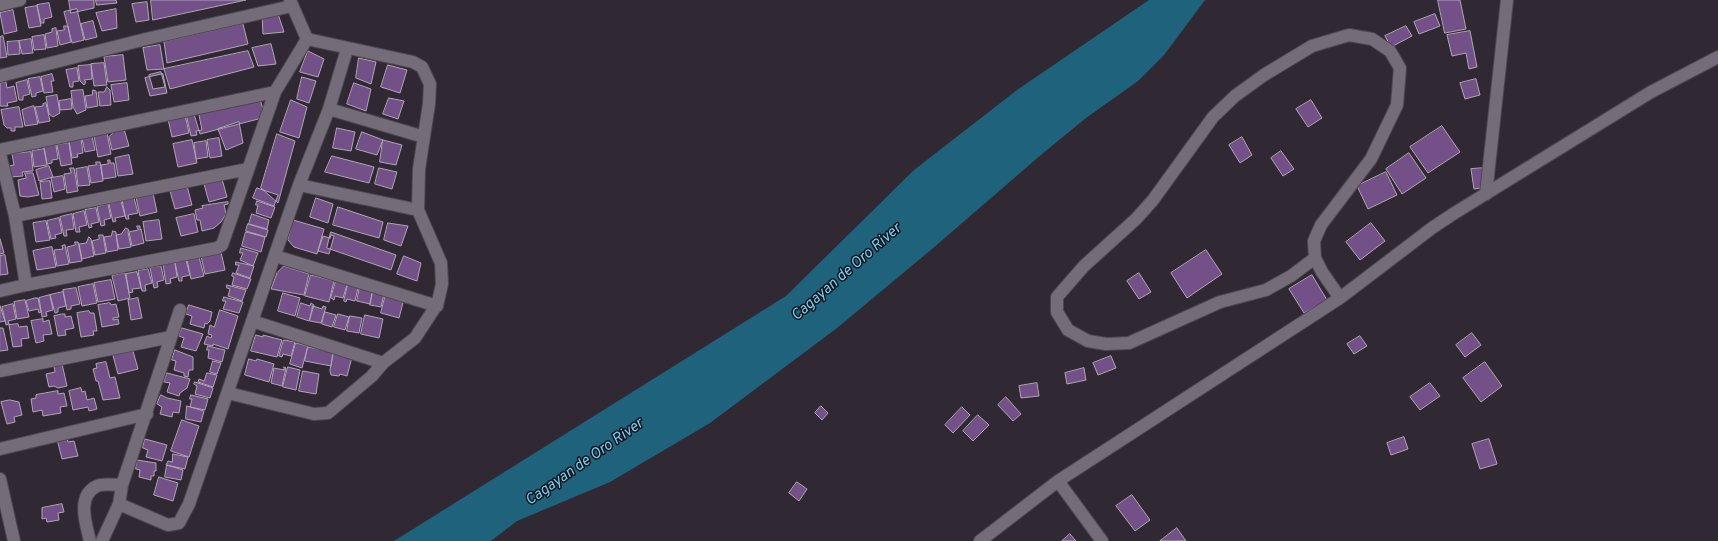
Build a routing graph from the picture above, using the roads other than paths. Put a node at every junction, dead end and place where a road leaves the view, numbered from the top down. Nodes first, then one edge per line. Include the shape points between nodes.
1 (20, 0) edge
2 (1507, 0) edge
3 (291, 3) edge
4 (0, 5) edge
5 (307, 39) junction
6 (347, 49) junction
7 (1718, 57) edge
8 (0, 76) edge
9 (275, 92) junction
10 (329, 109) junction
11 (424, 137) junction
12 (0, 150) edge
13 (0, 154) edge
14 (248, 169) junction
15 (299, 185) junction
16 (1486, 194) junction
17 (418, 210) junction
18 (14, 216) junction
19 (275, 256) junction
20 (1315, 258) junction
21 (26, 285) junction
22 (0, 291) edge
23 (1340, 298) junction
24 (437, 306) junction
25 (180, 310) dead end
26 (252, 322) junction
27 (171, 337) junction
28 (383, 363) junction
29 (0, 371) edge
30 (228, 393) junction
31 (147, 414) junction
32 (0, 449) edge
33 (0, 479) edge
34 (1058, 481) junction
35 (122, 485) junction
36 (119, 504) junction
37 (14, 541) edge
38 (90, 541) edge
39 (102, 541) edge
40 (980, 541) edge
41 (1102, 541) edge

1 - 4 street
2 - 16 street
3 - 5 street
3 - 8 street
5 - 6 street
5 - 9 street
6 - 10 street
6 - 11 street via 413,62 422,68 430,84
7 - 16 street via 1651,92
9 - 12 street
9 - 14 street
10 - 11 street
10 - 15 street
11 - 17 street via 419,169
13 - 18 street
14 - 18 street
14 - 21 street via 224,241 217,248
15 - 17 street
15 - 19 street
16 - 23 street via 1432,228
17 - 24 street via 441,263 442,284
18 - 21 street
19 - 24 street
19 - 26 street
20 - 20 street via 1314,240 1321,225 1371,159 1398,105 1400,68 1390,51 1372,39 1349,35 1312,46 1235,96 1214,117 1153,200 1084,266 1057,297 1057,312 1068,330 1088,341 1106,344 1129,343 1220,302 1266,290
20 - 23 street
21 - 22 street
23 - 34 street
24 - 28 street via 415,338
25 - 27 street
26 - 28 street
26 - 30 street
27 - 29 street
27 - 31 street
28 - 30 street via 372,376 328,413 314,414
30 - 36 street via 189,504 179,522 168,525
31 - 32 street
31 - 35 street
33 - 37 street
34 - 40 street
34 - 41 street
35 - 36 street
35 - 38 street via 98,485 84,498
36 - 39 street

